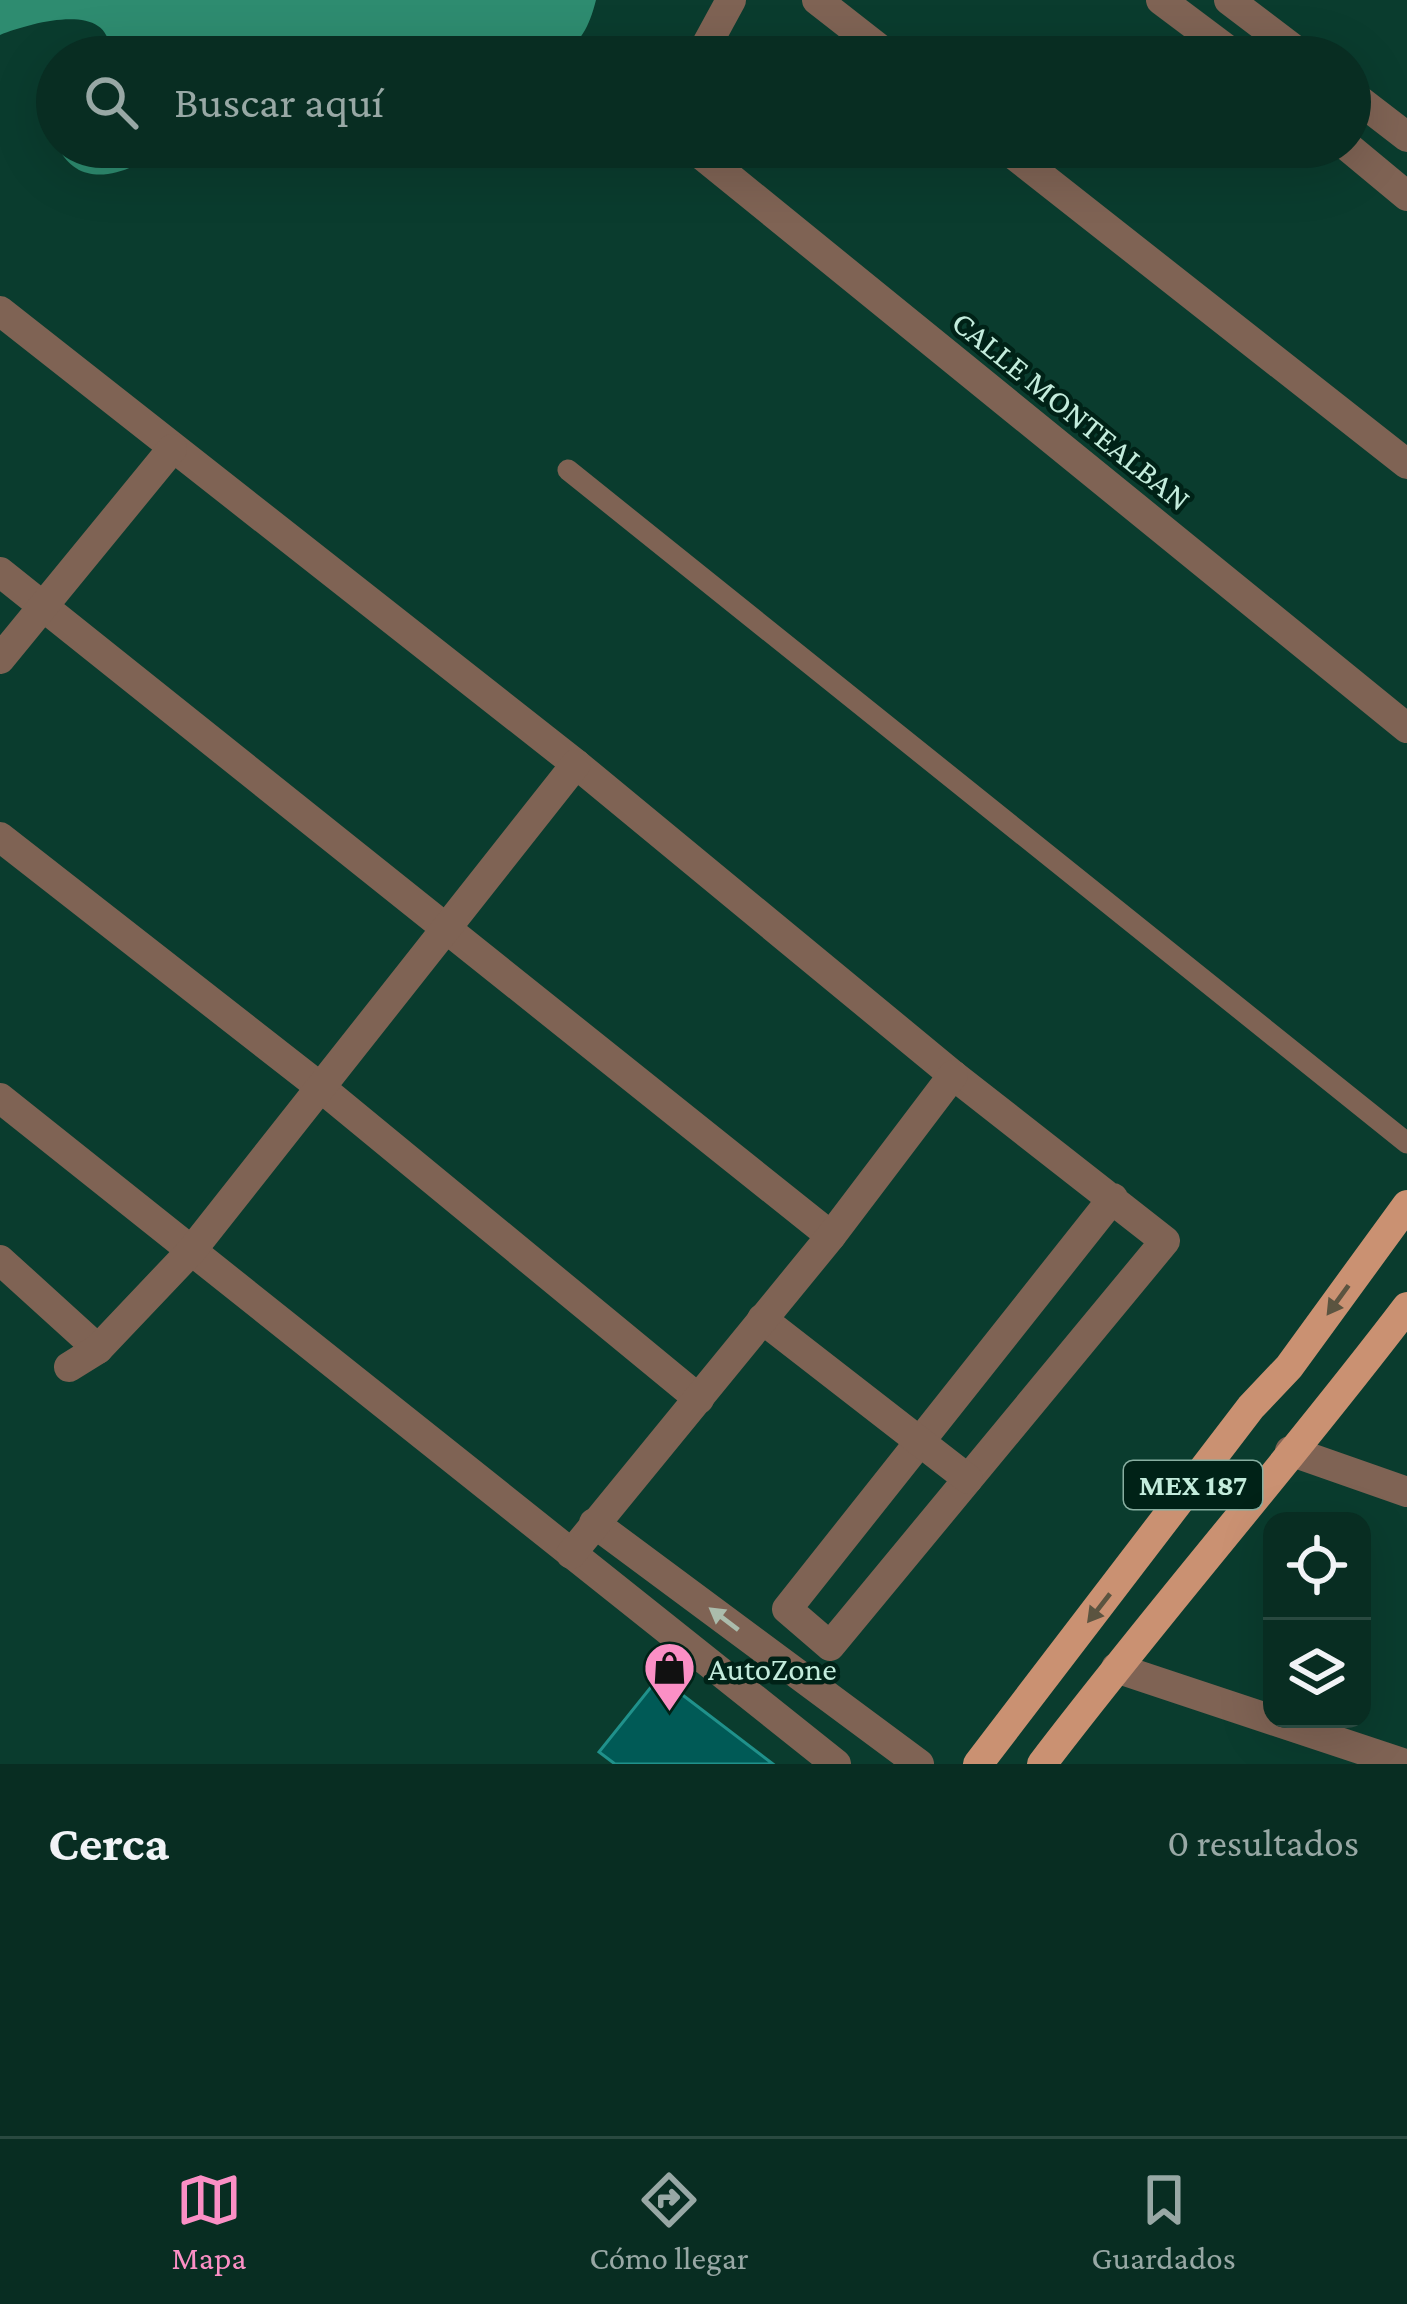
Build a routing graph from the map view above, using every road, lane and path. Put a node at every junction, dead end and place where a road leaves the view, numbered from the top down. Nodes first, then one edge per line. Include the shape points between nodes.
1 (731, 0) edge
2 (817, 0) edge
3 (1161, 0) edge
4 (1229, 0) edge
5 (711, 36) edge
6 (863, 36) edge
7 (1209, 36) edge
8 (1276, 36) edge
9 (1371, 109) edge
10 (1407, 137) edge
11 (1371, 166) edge
12 (718, 168) edge
13 (1031, 168) edge
14 (1407, 196) edge
15 (0, 311) edge
16 (172, 449) junction
17 (1407, 464) edge
18 (568, 470) dead end
19 (0, 572) edge
20 (42, 606) junction
21 (0, 659) edge
22 (1407, 728) edge
23 (576, 764) junction
24 (0, 836) edge
25 (446, 928) junction
26 (953, 1076) junction
27 (320, 1088) junction
28 (0, 1098) edge
29 (1407, 1143) edge
30 (1113, 1198) junction
31 (1407, 1205) edge
32 (831, 1236) junction
33 (192, 1250) junction
34 (0, 1260) edge
35 (1407, 1307) edge
36 (762, 1319) junction
37 (98, 1349) junction
38 (69, 1367) dead end
39 (699, 1399) junction
40 (918, 1442) junction
41 (1291, 1451) junction
42 (968, 1479) junction
43 (1407, 1492) edge
44 (594, 1523) junction
45 (1160, 1529) junction
46 (571, 1554) junction
47 (1203, 1557) junction
48 (1116, 1668) junction
49 (909, 1761) edge
50 (836, 1764) edge
51 (978, 1764) edge
52 (1042, 1764) edge
53 (1405, 1764) edge

1 - 5 street
2 - 6 street
3 - 7 street
4 - 8 street
9 - 10 street
11 - 14 street
12 - 22 street, CALLE MONTEALBAN
13 - 17 street
15 - 16 street
16 - 20 street
16 - 23 street
18 - 29 lane
19 - 20 street
20 - 21 street
20 - 25 street
23 - 25 street
23 - 26 street
24 - 27 street
25 - 27 street
25 - 32 street
26 - 30 street
26 - 32 street
27 - 33 street
27 - 39 street
28 - 33 street
30 - 40 street
30 - 42 street via 1165,1241
31 -> 45 main road, MEX 187
32 - 36 street
33 - 37 street
33 - 46 street
34 - 37 street
35 - 41 main road, MEX 187
36 - 39 street
36 - 40 street
37 - 38 street
39 - 44 street
40 - 42 street
40 - 42 street via 787,1609 830,1646
41 - 43 street
41 - 47 main road, MEX 187
44 - 46 street
49 -> 44 street
45 - 47 main road
45 -> 51 main road, MEX 187
46 - 50 street
47 - 48 main road, MEX 187
48 - 52 main road, MEX 187
48 - 53 street

